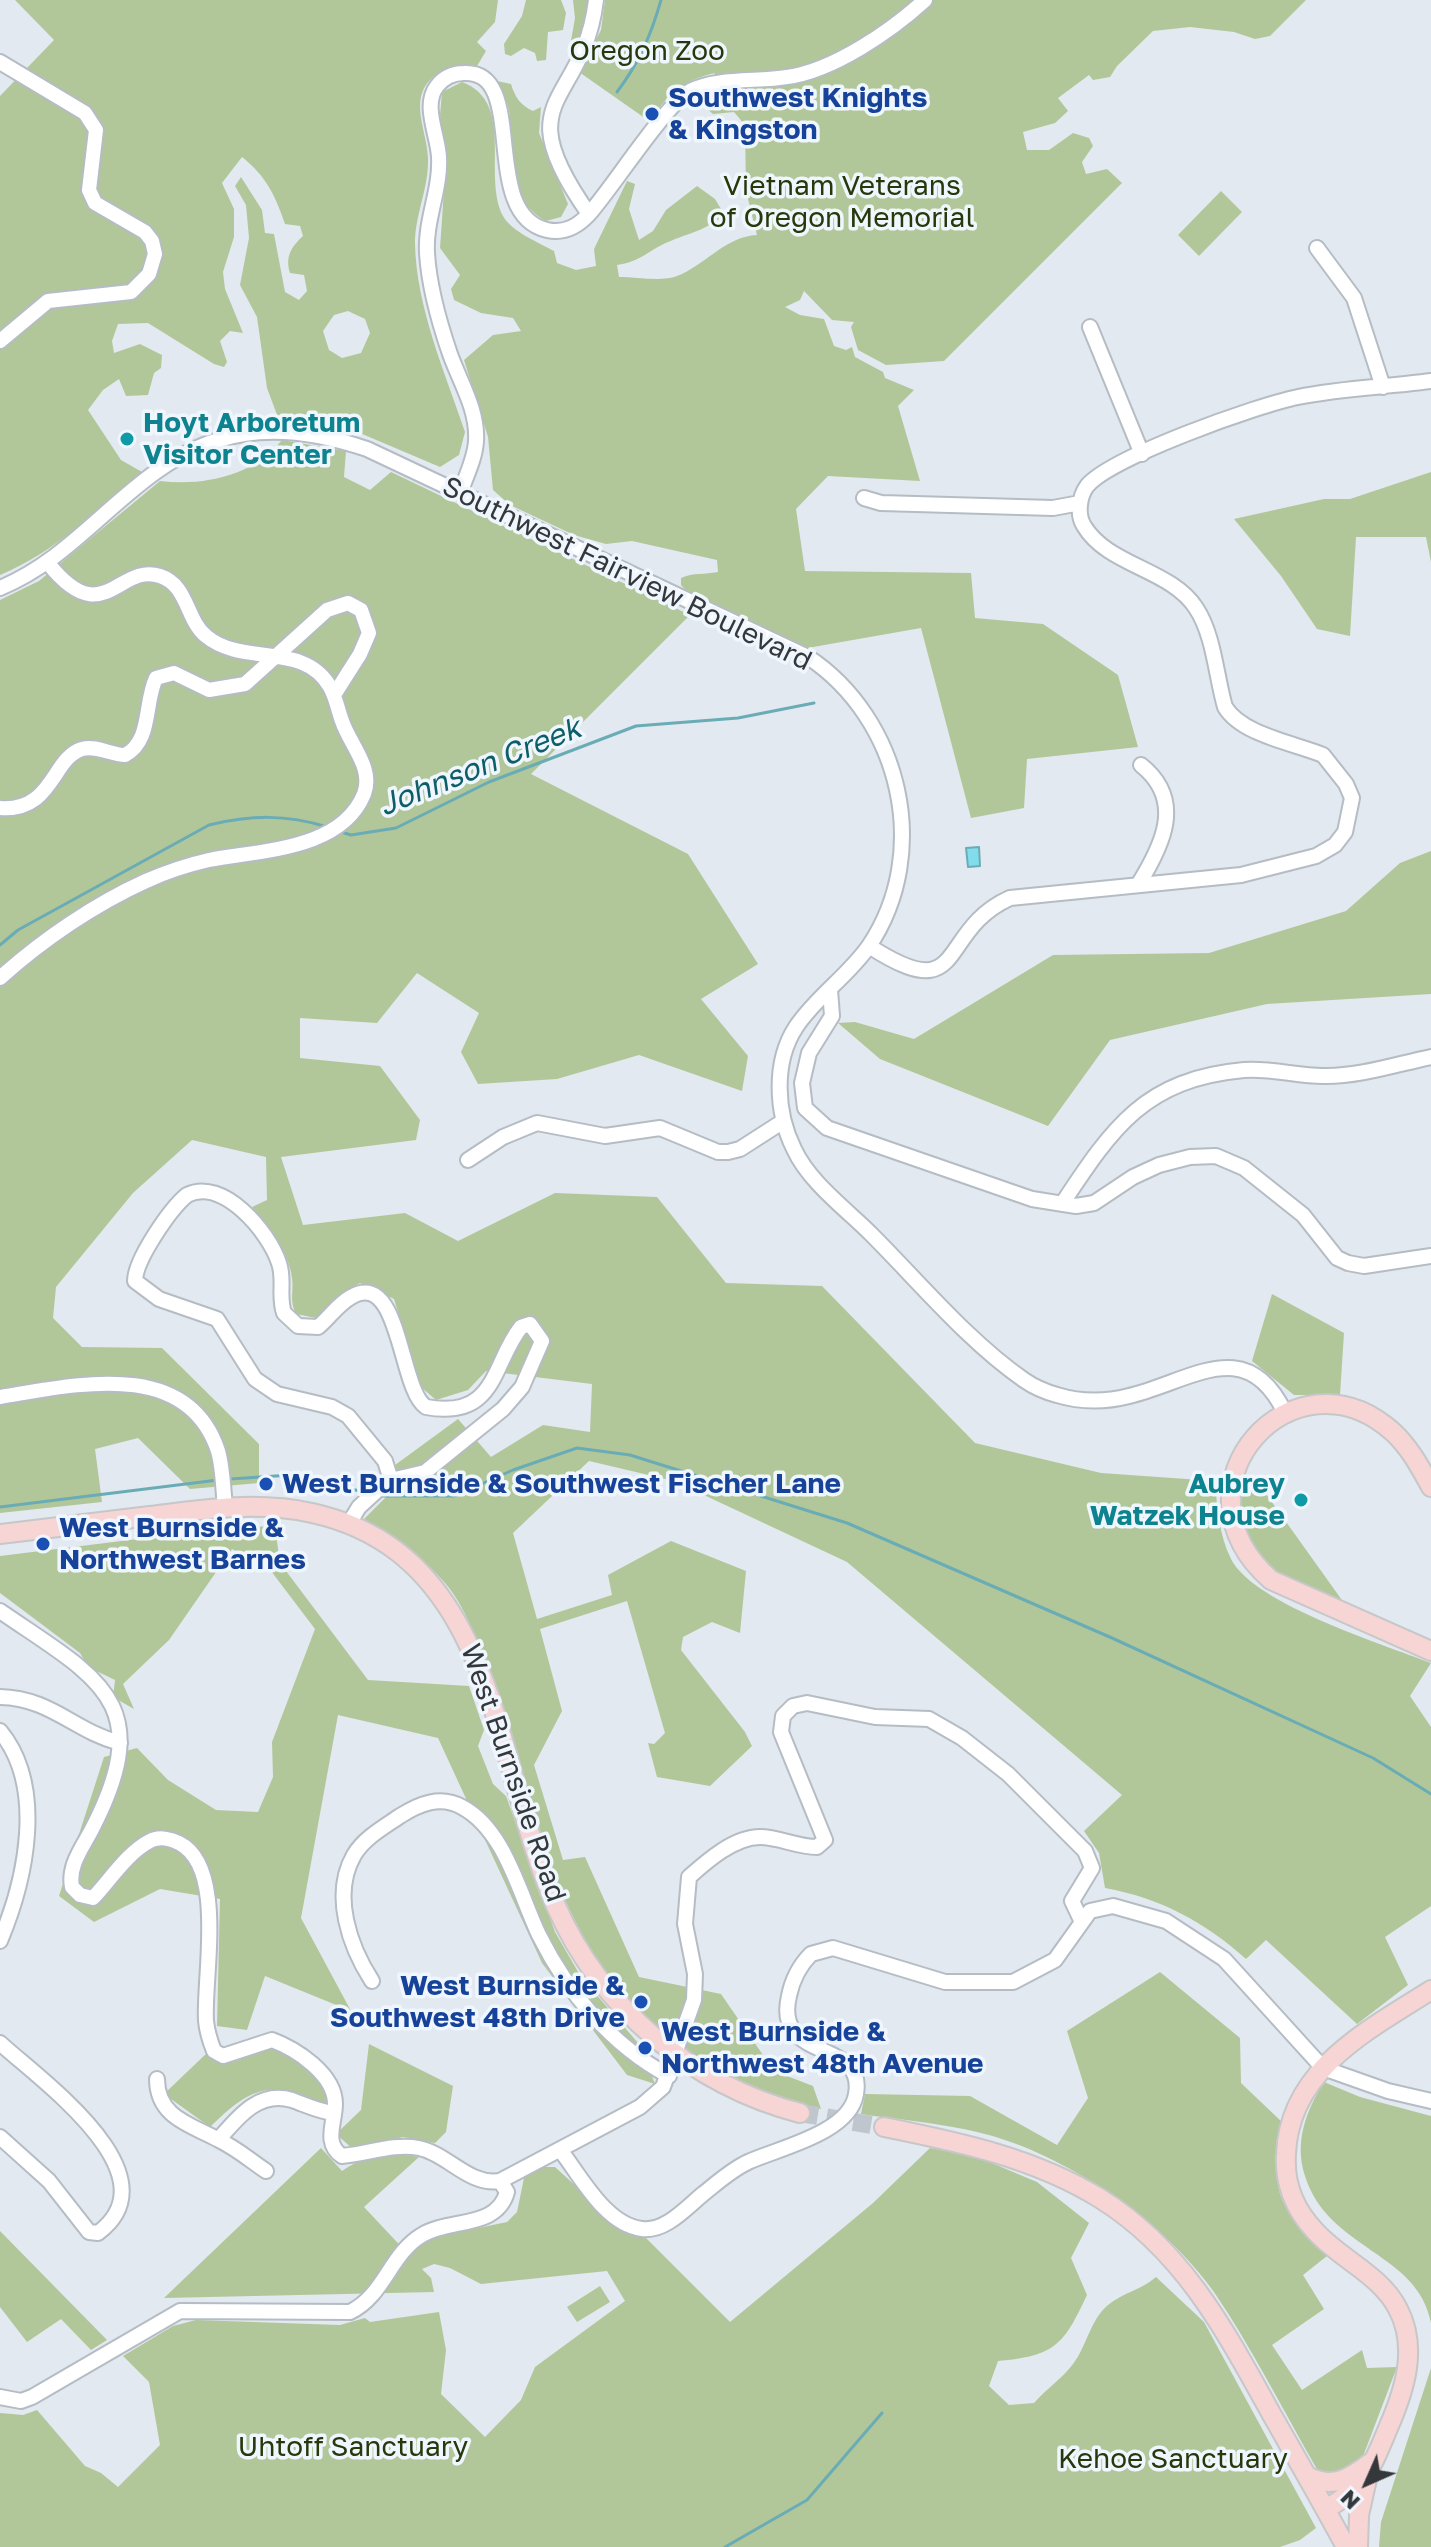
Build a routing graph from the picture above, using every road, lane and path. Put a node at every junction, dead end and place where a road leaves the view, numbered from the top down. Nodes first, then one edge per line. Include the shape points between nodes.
1 (596, 0) edge
2 (925, 0) edge
3 (0, 62) edge
4 (589, 214) junction
5 (1317, 248) dead end
6 (1090, 327) dead end
7 (0, 341) edge
8 (1431, 381) edge
9 (1383, 387) junction
10 (1142, 454) junction
11 (460, 493) junction
12 (864, 498) dead end
13 (1080, 503) junction
14 (48, 563) junction
15 (0, 588) edge
16 (278, 657) junction
17 (334, 695) junction
18 (1141, 765) dead end
19 (0, 808) edge
20 (1138, 885) junction
21 (869, 946) junction
22 (0, 978) edge
23 (830, 990) junction
24 (1431, 1057) edge
25 (782, 1122) junction
26 (468, 1160) dead end
27 (1062, 1204) junction
28 (1431, 1256) edge
29 (0, 1397) edge
30 (1285, 1413) junction
31 (391, 1480) junction
32 (1431, 1487) edge
33 (225, 1507) junction
34 (348, 1525) junction
35 (0, 1534) edge
36 (0, 1611) edge
37 (1431, 1651) edge
38 (0, 1697) edge
39 (0, 1731) edge
40 (120, 1743) junction
41 (1081, 1920) junction
42 (0, 1941) edge
43 (372, 1981) dead end
44 (1431, 1990) edge
45 (0, 2043) edge
46 (676, 2056) junction
47 (1323, 2068) junction
48 (669, 2076) junction
49 (157, 2079) dead end
50 (1431, 2101) edge
51 (333, 2113) junction
52 (800, 2113) tunnel mouth
53 (884, 2127) tunnel mouth
54 (0, 2137) edge
55 (219, 2139) junction
56 (561, 2151) junction
57 (266, 2171) dead end
58 (500, 2181) junction
59 (0, 2397) edge
60 (1373, 2461) junction
61 (1307, 2476) junction
62 (1325, 2509) junction
63 (1346, 2547) edge
64 (1358, 2547) edge

1 - 4 street via 586,46 554,101 548,130 561,171
2 - 4 street via 860,48 805,72 687,93
3 - 7 street via 85,113 96,130 89,190 95,203 145,232 155,254 149,274 131,292 48,301
4 - 11 street via 558,231 525,219 511,197 503,124 487,83 465,73 449,76 437,86 431,106 439,174 427,255 442,332 471,408 476,440
5 - 9 street via 1354,298
6 - 10 street
8 - 9 street
9 - 10 street via 1299,396 1179,436
10 - 13 street via 1087,486
11 - 14 street, Southwest Fairview Boulevard via 345,441 305,432 255,431 206,445 158,470
11 - 21 street, Southwest Fairview Boulevard via 789,647 844,687 890,761 902,816 893,892
12 - 13 street via 881,503 1053,508
13 - 20 street via 1084,526 1095,538 1195,606 1231,716 1323,755 1352,798 1345,832 1316,856 1241,875
14 - 15 street, Southwest Fairview Boulevard
14 - 16 street via 68,585 85,593 110,591 142,576 161,576 177,588 198,628 210,639 241,652
16 - 17 street via 316,669
16 - 17 street via 327,610 356,606 369,628 367,640
16 - 19 street via 252,681 223,689 203,688 174,673 156,678 136,749 125,755 80,749 33,801
17 - 22 street via 366,771 365,790 350,814 291,847 192,864 145,882 102,904
18 - 20 street via 1162,787 1169,810 1156,856
20 - 21 street via 1010,898 978,917 949,960 927,971 902,967
21 - 23 street, Southwest Fairview Boulevard
23 - 25 street, Southwest Fairview Boulevard via 791,1038 781,1074
23 - 27 street via 832,1016 820,1030 804,1069 810,1116 841,1133 1032,1199
24 - 27 street via 1325,1076 1245,1070 1164,1090 1120,1122
25 - 26 street via 740,1149 718,1152 660,1128 605,1136 537,1123
25 - 30 street, Southwest Fairview Boulevard via 795,1153 827,1190 972,1334 1032,1385 1070,1399 1107,1400 1214,1368 1235,1367 1250,1371 1272,1389
27 - 28 street via 1094,1203 1159,1165 1216,1156 1244,1168 1303,1215 1337,1258 1364,1266
29 - 33 street via 135,1384 172,1393 197,1417 218,1451
30 - 32 main road via 1330,1406 1368,1415 1406,1446
30 - 37 main road via 1248,1443 1231,1483 1230,1513 1247,1554 1281,1587
31 - 31 street via 385,1461 348,1416 264,1386 246,1369 217,1319 159,1299 135,1281 135,1268 187,1195 217,1194 260,1229 279,1261 284,1313 298,1326 318,1327 354,1295 364,1293 385,1304 414,1393 426,1407 474,1399 495,1380 521,1327 530,1324 538,1331 542,1341 515,1397 433,1467 412,1478
31 - 34 street via 359,1507
33 - 34 main road, West Burnside Road via 291,1509
33 - 35 main road, West Burnside Road
34 - 46 main road, West Burnside Road via 400,1555 455,1614 476,1657 533,1845 566,1926 617,2001
36 - 40 street via 90,1674 117,1716
38 - 40 street via 35,1701
39 - 42 street via 22,1765 26,1806 24,1860
40 - 51 street via 114,1782 72,1868 72,1887 93,1898 152,1839 185,1846 205,1887 210,1927 206,2020 214,2051 223,2056 272,2040 287,2046 331,2087
41 - 46 street via 1072,1901 1092,1868 1085,1851 1008,1774 962,1738 929,1719 875,1717 807,1703 793,1706 783,1716 781,1732 825,1840 817,1847 801,1847 760,1837 708,1859 689,1877 685,1924 695,1974 694,2000
41 - 47 street via 1097,1908 1120,1907 1191,1935 1224,1959
41 - 56 street via 1055,1960 1013,1982 945,1982 833,1948 811,1954 792,1985 786,2016 798,2037 841,2059 855,2076 856,2098 838,2121 746,2163 655,2229 616,2219
43 - 48 street via 355,1955 345,1919 348,1868 366,1841 411,1809 453,1802 475,1815 494,1837 539,1934 578,1998 642,2062
44 - 47 main road via 1350,2042
45 - 54 street via 108,2147 121,2179 118,2206 105,2227 89,2232 49,2181
46 - 48 street
46 - 52 main road, West Burnside Road via 747,2097
47 - 50 street
47 - 60 main road via 1291,2120 1285,2160 1290,2191 1314,2231 1388,2294 1407,2335 1401,2397
48 - 56 street via 640,2107
49 - 55 street via 169,2112
51 - 55 street via 287,2098 262,2100 245,2110
51 - 58 street via 332,2147 342,2156 409,2146 437,2153 487,2183
53 - 61 main road via 985,2149 1034,2166 1103,2200 1142,2230 1195,2284 1224,2325
55 - 57 street
56 - 58 street
58 - 59 street via 507,2192 494,2214 420,2236 372,2297 350,2312 180,2311 32,2397
60 - 61 main road via 1337,2482
60 - 62 main road via 1357,2490
60 - 64 main road via 1359,2515
61 - 62 main road
62 - 63 main road

